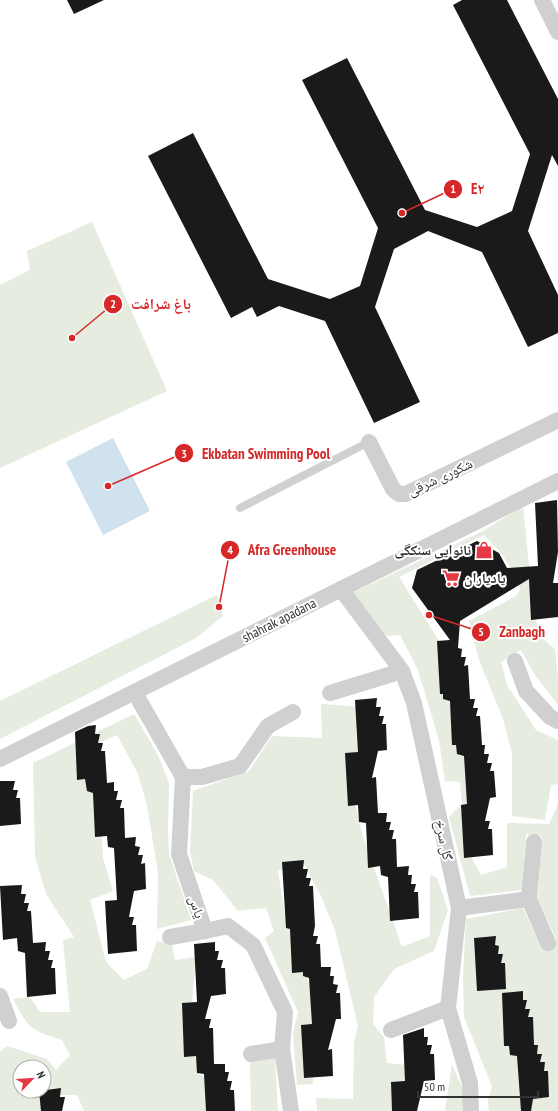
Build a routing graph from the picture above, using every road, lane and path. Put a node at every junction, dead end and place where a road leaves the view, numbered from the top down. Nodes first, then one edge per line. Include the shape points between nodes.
1 (542, 0) edge
2 (558, 32) edge
3 (558, 420) edge
4 (369, 442) joint
5 (558, 481) edge
6 (240, 508) dead end
7 (341, 589) junction
8 (515, 661) dead end
9 (402, 671) junction
10 (135, 693) junction
11 (330, 693) dead end
12 (293, 712) dead end
13 (558, 721) edge
14 (0, 759) edge
15 (183, 777) junction
16 (534, 842) dead end
17 (529, 899) junction
18 (458, 908) junction
19 (205, 931) junction
20 (170, 937) dead end
21 (548, 943) dead end
22 (0, 996) edge
23 (448, 1008) junction
24 (9, 1021) dead end
25 (391, 1030) dead end
26 (282, 1049) junction
27 (251, 1054) dead end
28 (291, 1111) edge
29 (471, 1111) edge

1 - 2 street
3 - 4 street, شکوری شرقی via 406,494 399,494 393,489
4 - 6 lane, شکوری شرقی
5 - 7 street, shahrak apadana
7 - 9 street, گل سرخ
7 - 10 street, shahrak apadana
8 - 13 street via 526,691 550,717
9 - 11 street
9 - 18 street, گل سرخ via 414,703
10 - 14 street, shahrak apadana
10 - 15 street
12 - 15 street via 268,726 240,766 202,777
15 - 19 street, یاس via 179,854
16 - 17 street
17 - 18 street
17 - 21 street
18 - 23 street, گل سرخ
19 - 20 street
19 - 26 street, یاس via 228,926 253,946 285,1012
22 - 24 street
23 - 25 street
23 - 29 street, گل سرخ via 470,1083
26 - 27 street
26 - 28 street, یاس

